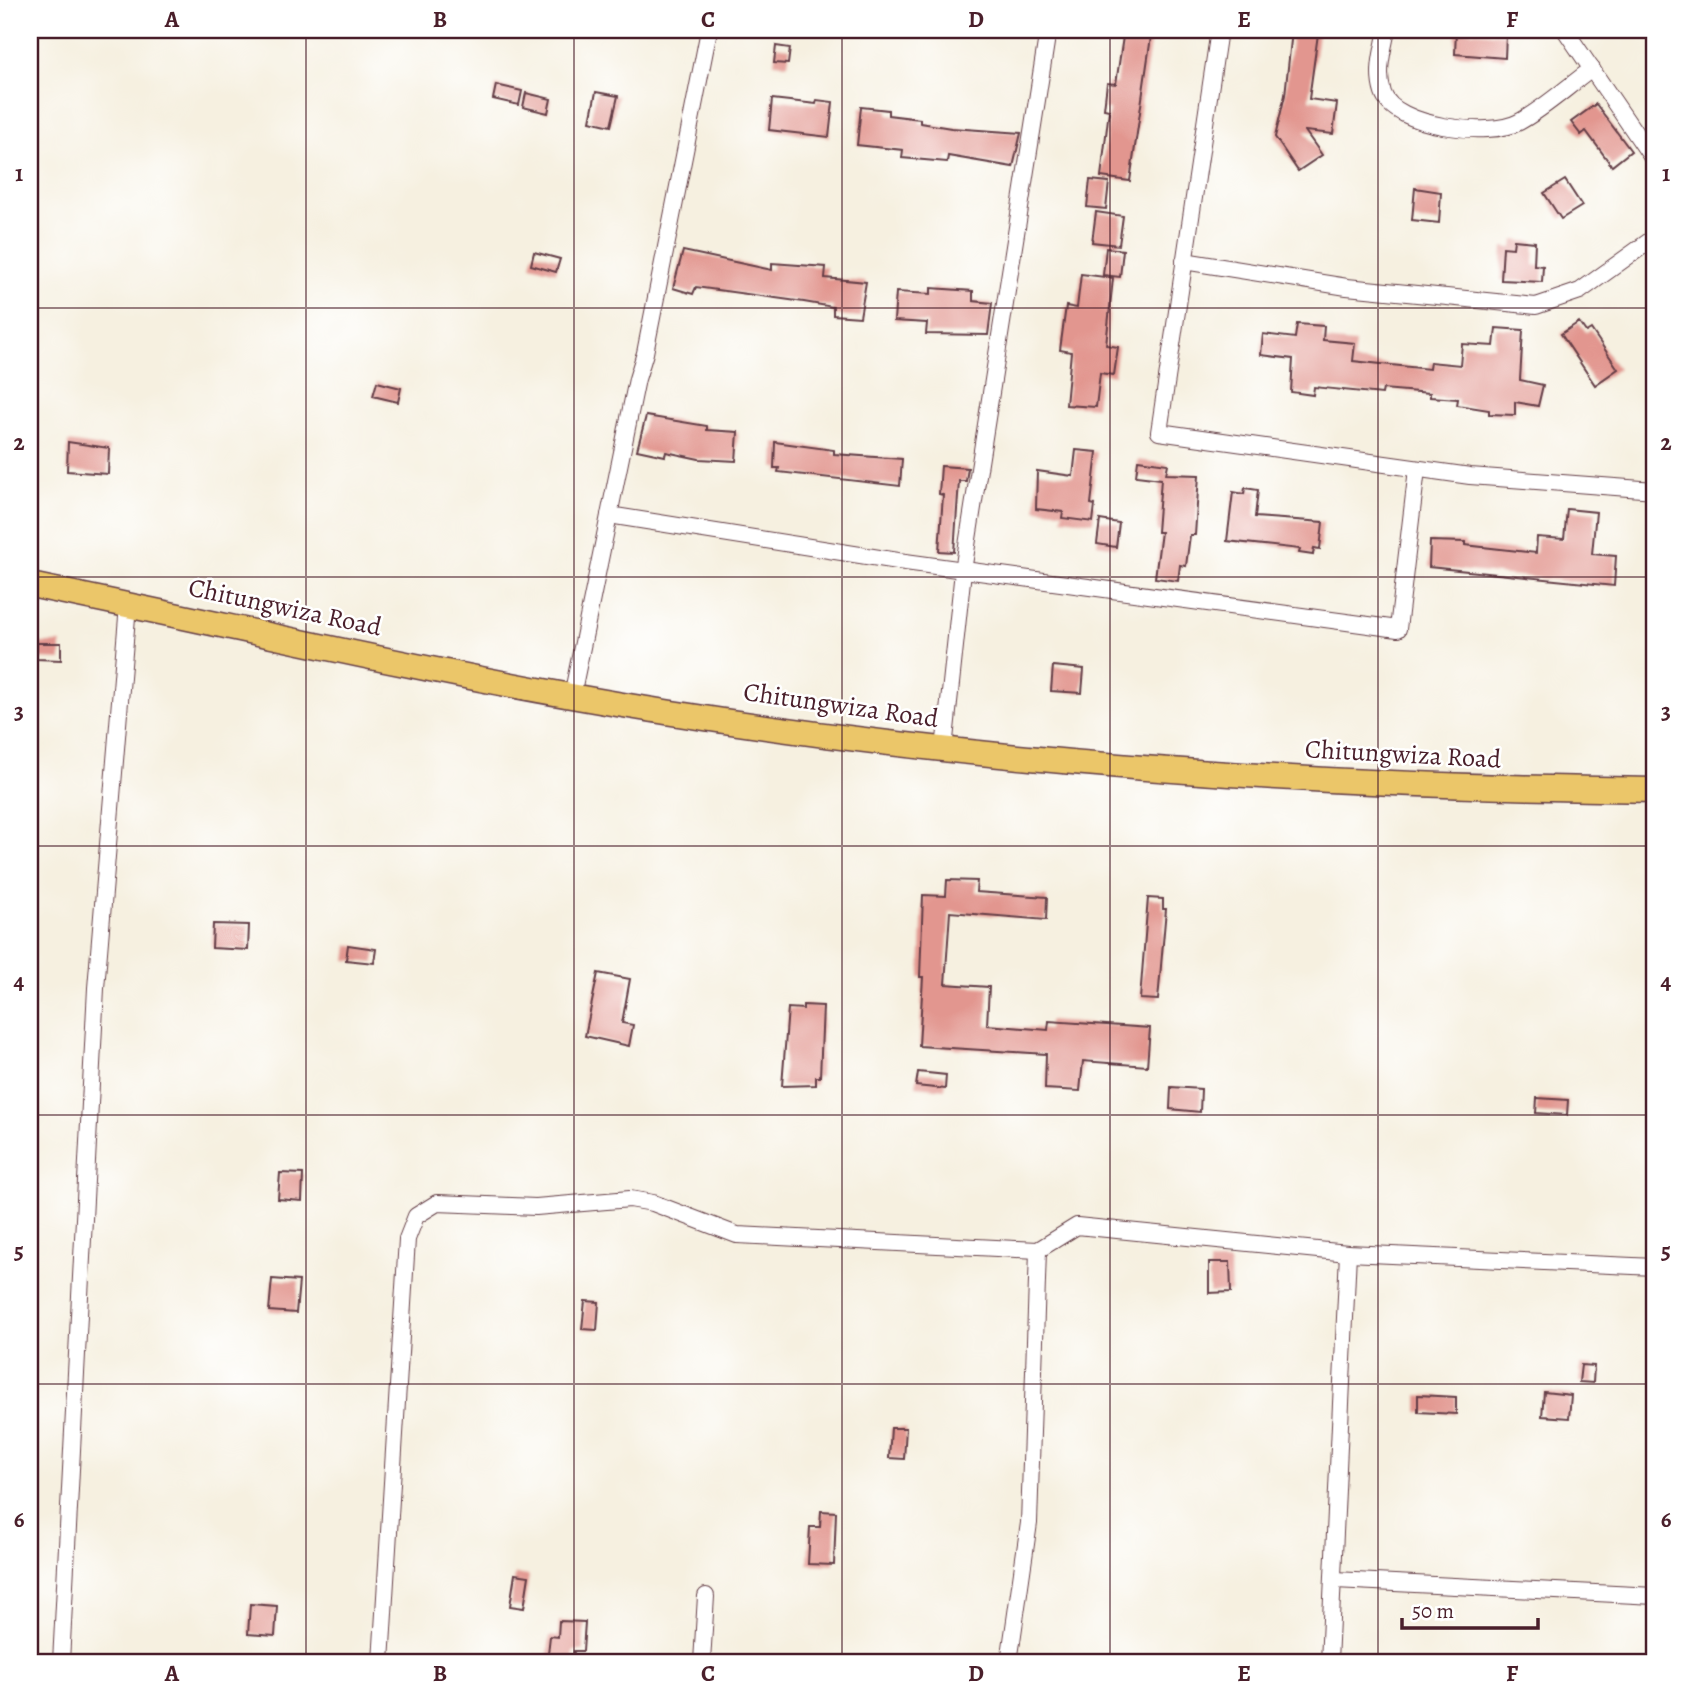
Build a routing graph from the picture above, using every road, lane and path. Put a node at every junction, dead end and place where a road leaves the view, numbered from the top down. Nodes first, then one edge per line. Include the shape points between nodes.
1 (709, 30) edge
2 (1048, 30) edge
3 (1219, 30) edge
4 (1387, 30) edge
5 (1565, 30) edge
6 (1592, 69) junction
7 (1655, 162) edge
8 (1655, 237) edge
9 (1184, 261) junction
10 (1417, 469) junction
11 (1655, 490) edge
12 (609, 515) junction
13 (963, 570) junction
14 (30, 585) edge
15 (128, 605) junction
16 (572, 696) junction
17 (944, 749) junction
18 (1655, 790) edge
19 (1038, 1250) junction
20 (1348, 1253) junction
21 (1655, 1267) edge
22 (1335, 1580) junction
23 (706, 1596) dead end
24 (1655, 1596) edge
25 (61, 1662) edge
26 (381, 1662) edge
27 (702, 1662) edge
28 (1009, 1662) edge
29 (1329, 1662) edge

1 - 12 street
2 - 13 street
3 - 9 street
4 - 6 street via 1380,78 1383,95 1392,108 1405,116 1469,130 1501,129 1518,123
5 - 6 street
6 - 7 street
8 - 9 street via 1580,292 1536,306 1347,287
9 - 10 street via 1159,432
10 - 11 street
10 - 13 street via 1398,629
12 - 13 street
12 - 16 street
13 - 17 street
14 - 15 main road, Chitungwiza Road
15 - 16 main road, Chitungwiza Road
15 - 25 street via 96,988
16 - 17 main road, Chitungwiza Road
17 - 18 main road, Chitungwiza Road via 1240,776
19 - 20 street via 1077,1226
19 - 26 street via 737,1235 653,1203 630,1199 536,1207 449,1202 425,1208 409,1227 407,1239
19 - 28 street via 1029,1524
20 - 21 street
20 - 22 street
22 - 24 street
22 - 29 street
23 - 27 street

